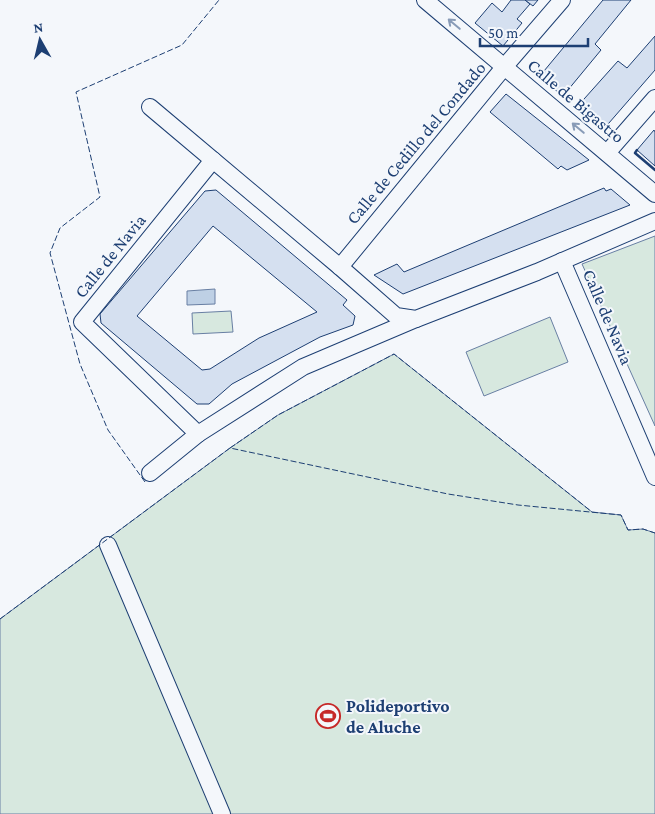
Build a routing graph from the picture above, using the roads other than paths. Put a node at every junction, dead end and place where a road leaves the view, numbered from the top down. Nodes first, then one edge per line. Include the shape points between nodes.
1 (425, 0) edge
2 (562, 0) edge
3 (505, 66) junction
4 (655, 98) edge
5 (150, 108) dead end
6 (607, 153) junction
7 (213, 160) junction
8 (655, 194) edge
9 (655, 221) edge
10 (562, 261) junction
11 (340, 267) junction
12 (416, 319) junction
13 (198, 434) junction
14 (150, 473) dead end
15 (655, 477) edge
16 (108, 544) dead end
17 (222, 814) edge

3 -> 1 street, Calle de Bigastro
2 - 3 street, Calle de Cedillo del Condado
6 -> 3 street, Calle de Bigastro
3 - 11 street, Calle de Cedillo del Condado
4 - 6 street
5 - 7 street
6 - 8 street, Calle de Bigastro
7 - 11 street
7 - 13 street, Calle de Navia via 82,322
9 - 10 street
10 - 12 street, Calle de Navia
10 - 15 street, Calle de Navia
11 - 12 street via 396,316
12 - 13 street, Calle de Navia via 302,367
13 - 14 street, Calle de Navia
16 - 17 street

